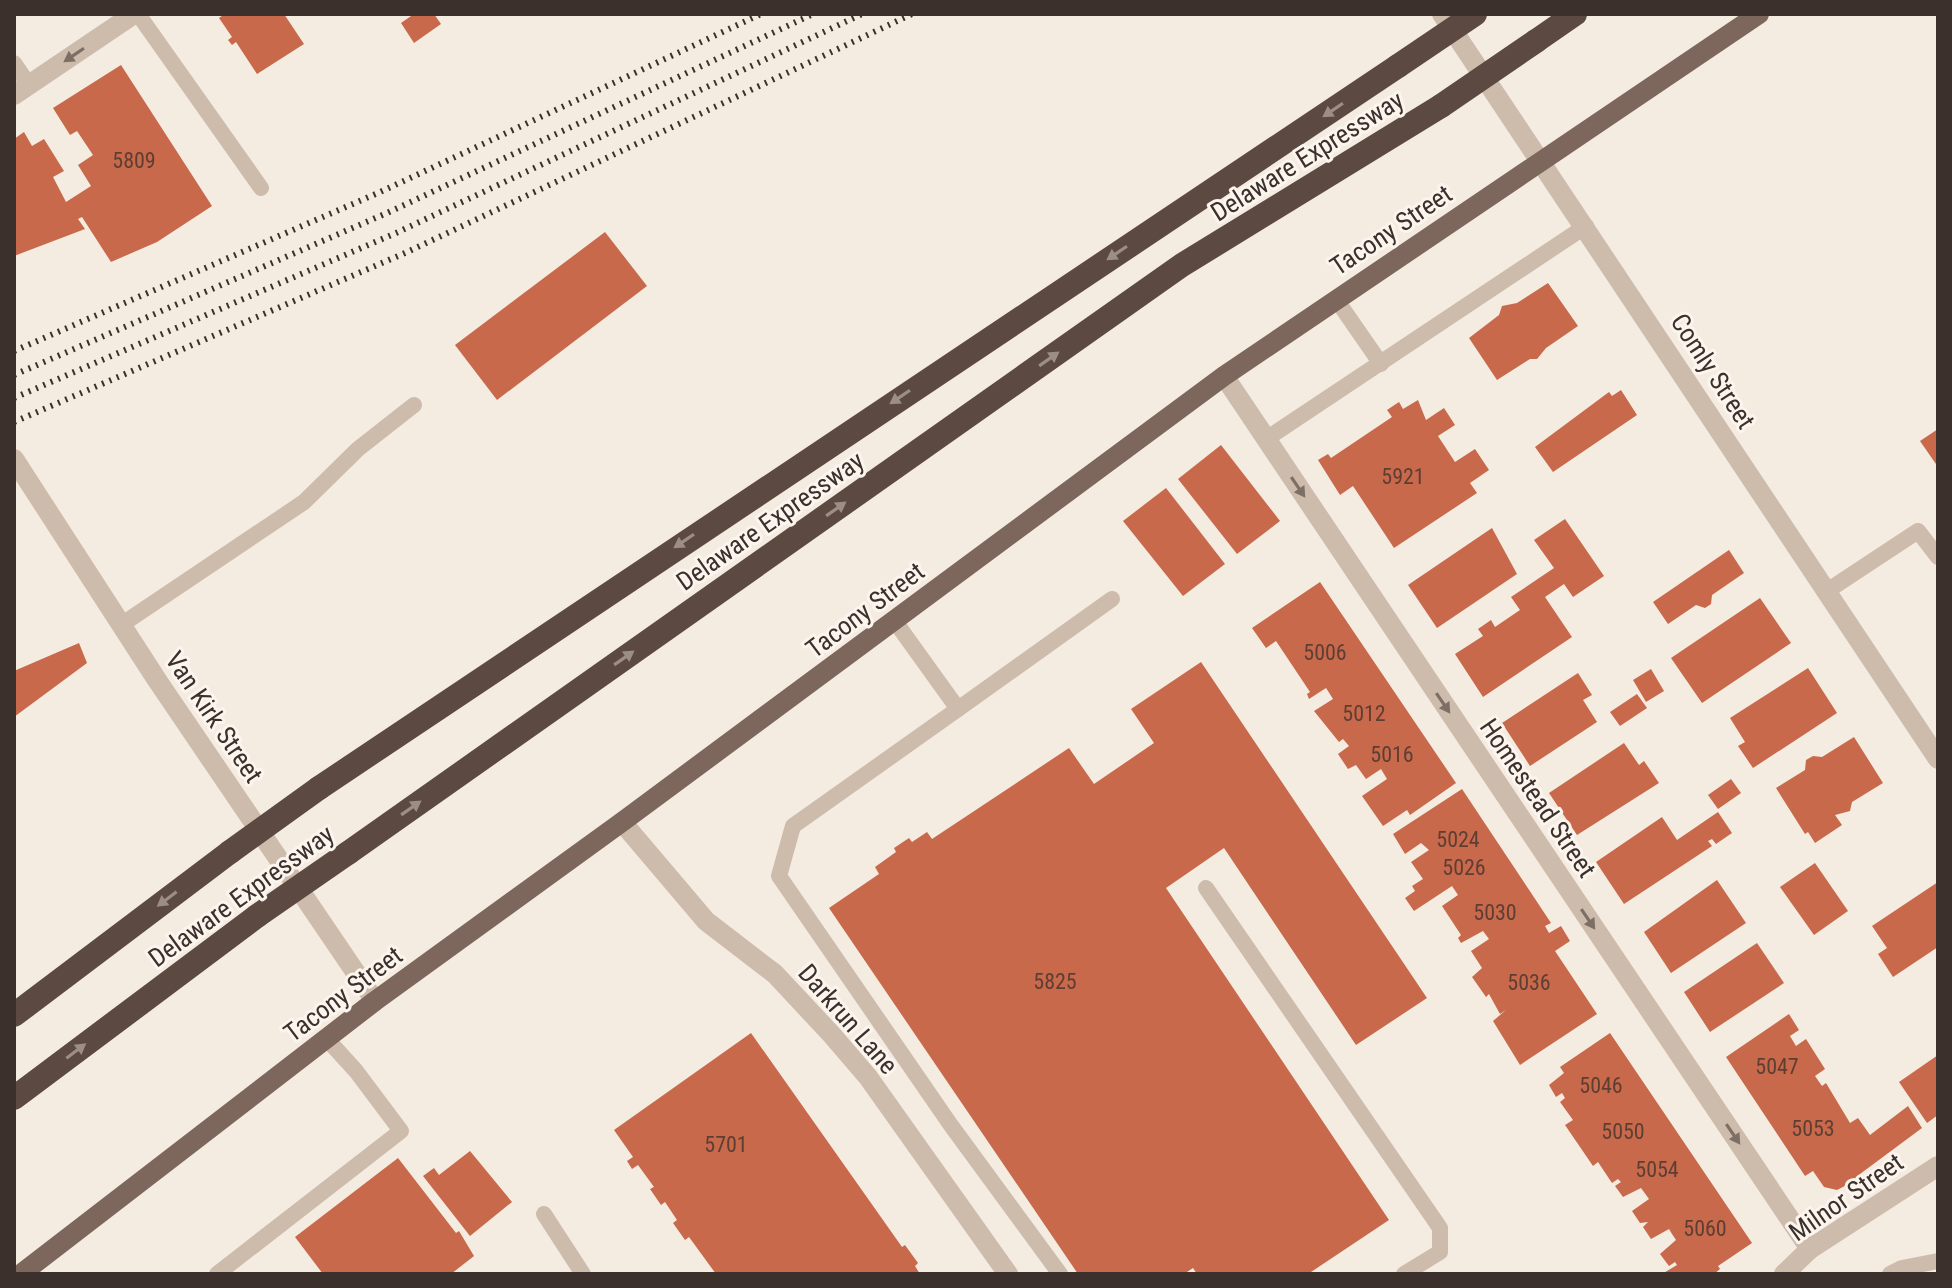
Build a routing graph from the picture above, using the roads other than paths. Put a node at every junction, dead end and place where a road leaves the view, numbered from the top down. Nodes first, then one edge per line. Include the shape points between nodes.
1 (136, 14) edge
2 (1442, 14) edge
3 (1475, 14) edge
4 (1575, 14) edge
5 (1759, 14) edge
6 (14, 63) edge
7 (21, 90) edge
8 (1542, 159) junction
9 (261, 188) dead end
10 (1586, 226) junction
11 (1336, 299) junction
12 (1381, 364) junction
13 (1224, 376) junction
14 (414, 405) dead end
15 (1266, 439) junction
16 (14, 459) edge
17 (1938, 557) edge
18 (1827, 591) junction
19 (1112, 599) dead end
20 (894, 620) junction
21 (121, 625) junction
22 (958, 709) junction
23 (1938, 759) edge
24 (622, 822) junction
25 (1206, 888) dead end
26 (375, 1001) junction
27 (14, 1015) edge
28 (326, 1038) junction
29 (14, 1098) edge
30 (1938, 1166) edge
31 (544, 1214) dead end
32 (1810, 1249) junction
33 (1938, 1261) edge
34 (21, 1274) edge
35 (217, 1274) edge
36 (583, 1274) edge
37 (1008, 1274) edge
38 (1060, 1274) edge
39 (1404, 1274) edge
40 (1784, 1274) edge
41 (1890, 1274) edge

1 -> 7 street
1 - 9 lane
2 - 8 street, Comly Street
3 -> 27 highway, Delaware Expressway, bridge via 319,788
29 -> 4 highway, Delaware Expressway, bridge via 257,916 1182,265 1441,106
5 - 8 main road, Tacony Street
6 - 7 lane
8 - 10 street, Comly Street
8 - 11 main road, Tacony Street
10 - 12 lane
10 - 18 street, Comly Street
11 - 12 lane
11 - 13 main road, Tacony Street
12 - 15 lane
13 - 15 street, Homestead Street
13 - 20 main road, Tacony Street
14 - 21 lane via 358,449 304,502
15 -> 32 street, Homestead Street
16 - 21 street, Van Kirk Street
17 - 18 lane via 1918,531
18 - 23 street, Comly Street
19 - 22 lane
20 - 22 lane
20 - 24 main road, Tacony Street
21 - 26 street, Van Kirk Street
22 - 38 lane via 793,826 779,876
24 - 26 main road, Tacony Street
24 - 37 street, Darkrun Lane via 706,921 775,974 868,1077
25 - 39 lane via 1440,1228 1440,1252
26 - 28 main road, Tacony Street
28 - 34 main road, Tacony Street
28 - 35 lane via 401,1131
30 - 32 street, Milnor Street
31 - 36 lane
32 - 40 street, Milnor Street
33 - 41 lane

